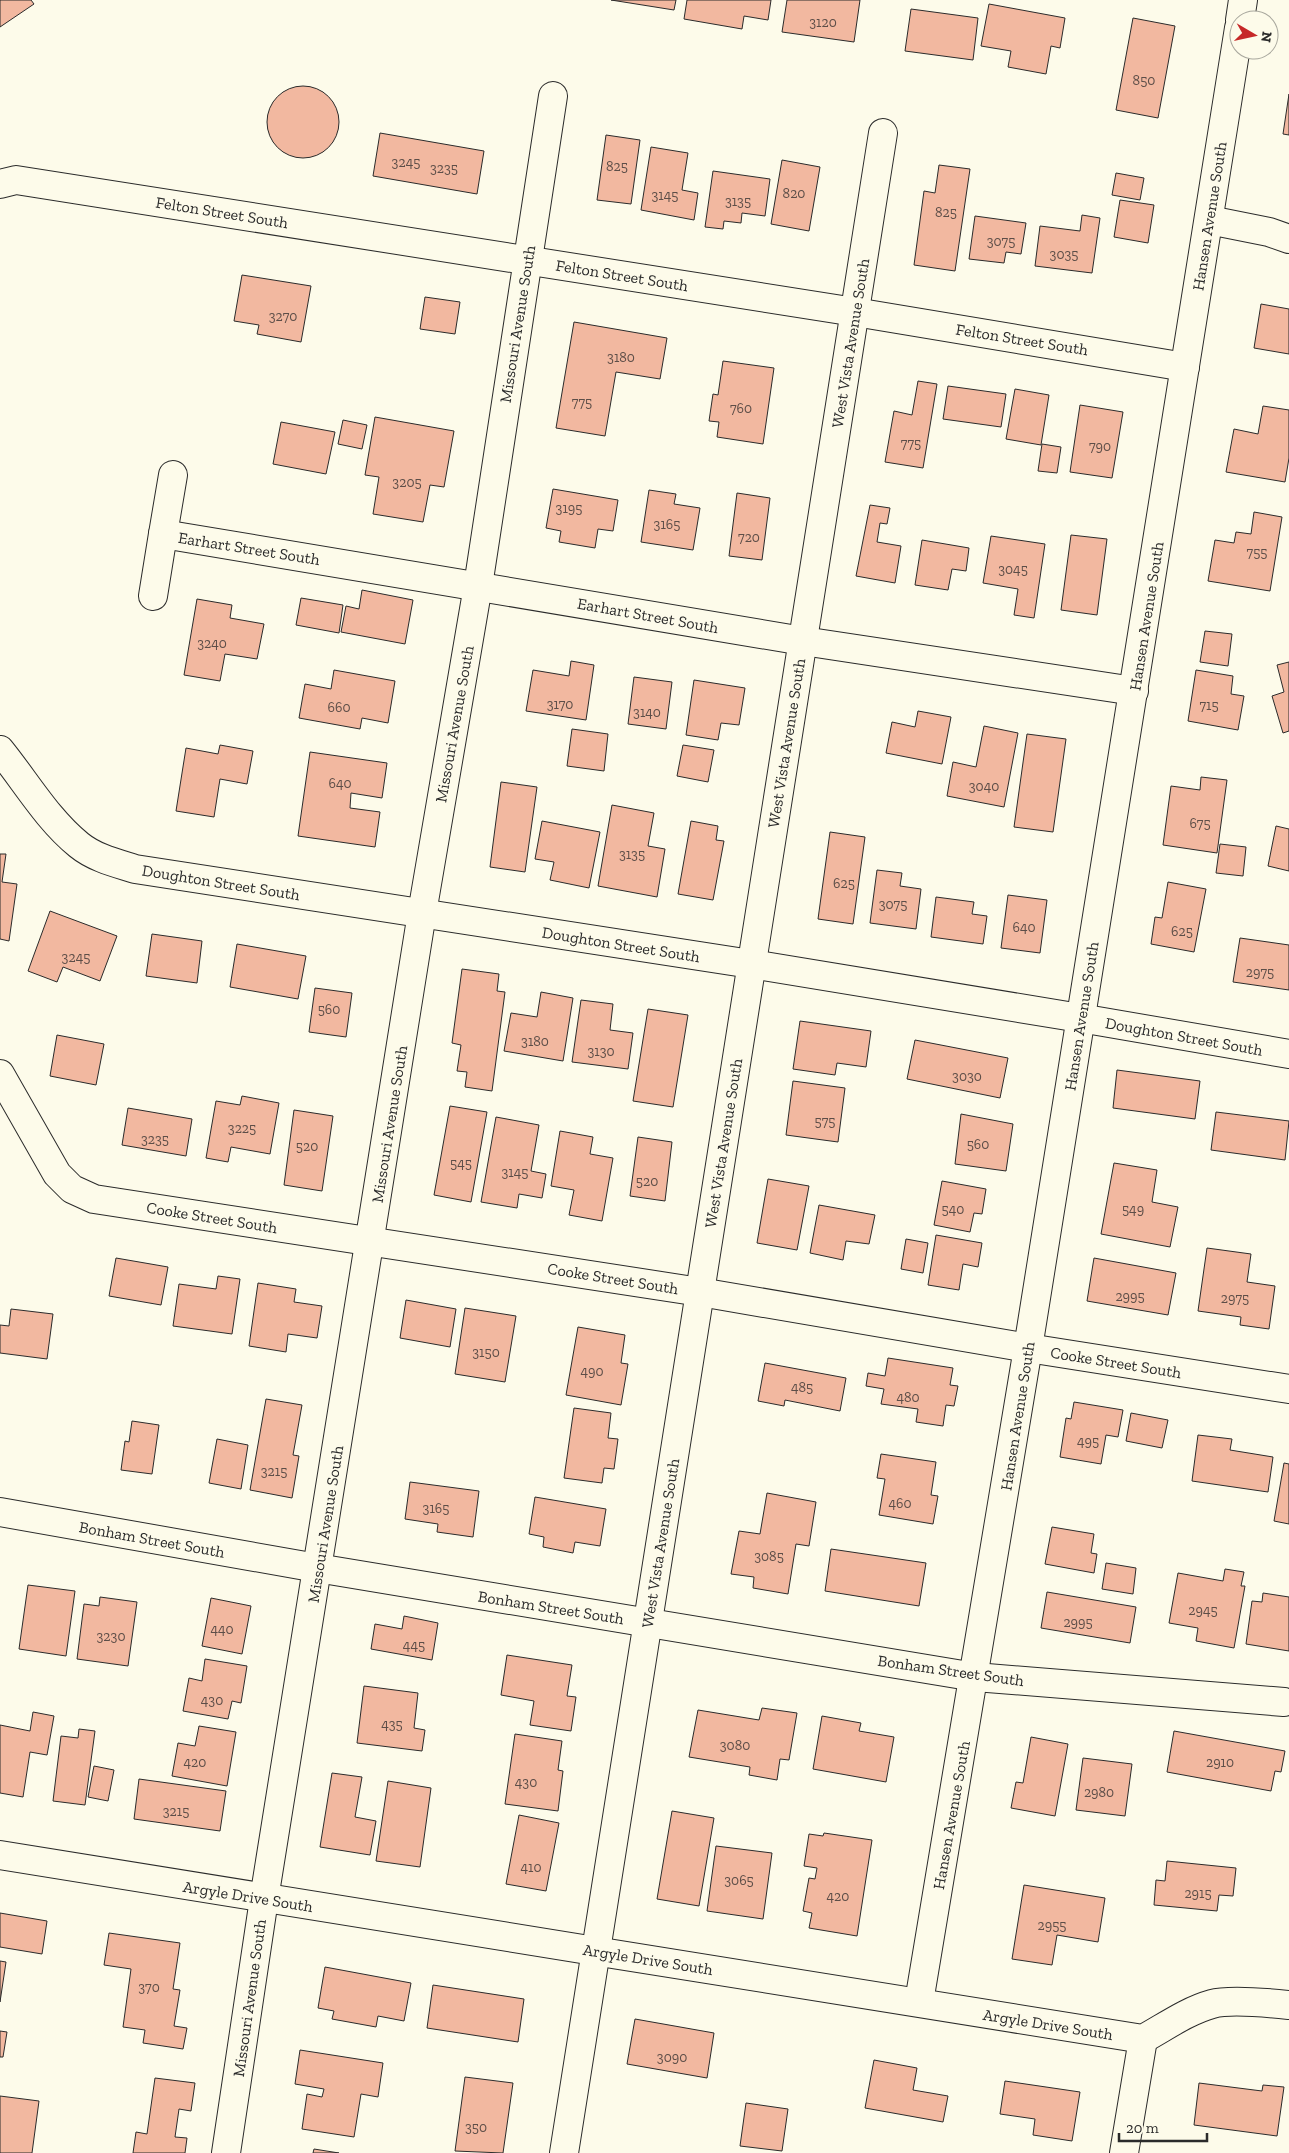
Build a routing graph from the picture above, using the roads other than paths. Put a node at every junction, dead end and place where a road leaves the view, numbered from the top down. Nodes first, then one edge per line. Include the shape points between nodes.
1 (1234, 60) edge
2 (553, 96) dead end
3 (883, 133) dead end
4 (0, 184) edge
5 (1209, 220) junction
6 (1289, 239) edge
7 (527, 260) junction
8 (855, 312) junction
9 (1185, 367) junction
10 (173, 475) dead end
11 (163, 534) junction
12 (478, 586) junction
13 (153, 596) dead end
14 (803, 641) junction
15 (1134, 691) junction
16 (0, 750) edge
17 (422, 913) junction
18 (751, 964) junction
19 (1080, 1018) junction
20 (1289, 1054) edge
21 (0, 1074) edge
22 (371, 1241) junction
23 (700, 1292) junction
24 (1028, 1348) junction
25 (1289, 1389) edge
26 (0, 1512) edge
27 (317, 1568) junction
28 (648, 1622) junction
29 (975, 1676) junction
30 (1284, 1702) dead end
31 (0, 1855) edge
32 (264, 1900) junction
33 (596, 1951) junction
34 (919, 2002) junction
35 (1289, 2005) edge
36 (1143, 2039) junction
37 (226, 2153) edge
38 (564, 2153) edge
39 (1124, 2153) edge

1 - 5 street, Hansen Avenue South
2 - 7 street, Missouri Avenue South
3 - 8 street, West Vista Avenue South
4 - 7 street, Felton Street South via 16,180
5 - 6 street
5 - 9 street, Hansen Avenue South
7 - 8 street, Felton Street South
7 - 12 street, Missouri Avenue South
8 - 9 street, Felton Street South
8 - 14 street, West Vista Avenue South
9 - 15 street, Hansen Avenue South
10 - 11 street, Earhart Street South
11 - 12 street, Earhart Street South
11 - 13 street, Earhart Street South
12 - 14 street, Earhart Street South
12 - 17 street, Missouri Avenue South
14 - 15 street, Earhart Street South
14 - 18 street, West Vista Avenue South
15 - 19 street, Hansen Avenue South
16 - 17 street, Doughton Street South via 59,826 80,846 104,859 135,869
17 - 18 street, Doughton Street South
17 - 22 street, Missouri Avenue South
18 - 19 street, Doughton Street South
18 - 23 street, West Vista Avenue South
19 - 20 street, Doughton Street South
19 - 24 street, Hansen Avenue South
21 - 22 street, Cooke Street South via 57,1174 72,1189 94,1199
22 - 23 street, Cooke Street South
22 - 27 street, Missouri Avenue South
23 - 24 street, Cooke Street South
23 - 28 street, West Vista Avenue South
24 - 25 street, Cooke Street South
24 - 29 street, Hansen Avenue South
26 - 27 street, Bonham Street South
27 - 28 street, Bonham Street South
27 - 32 street, Missouri Avenue South
28 - 29 street, Bonham Street South
28 - 33 street, West Vista Avenue South
29 - 30 street, Bonham Street South
29 - 34 street, Hansen Avenue South
31 - 32 street, Argyle Drive South
32 - 33 street, Argyle Drive South
32 - 37 street, Missouri Avenue South
33 - 34 street, Argyle Drive South
33 - 38 street, West Vista Avenue South
34 - 36 street, Argyle Drive South
35 - 36 street via 1213,2003
36 - 39 street

